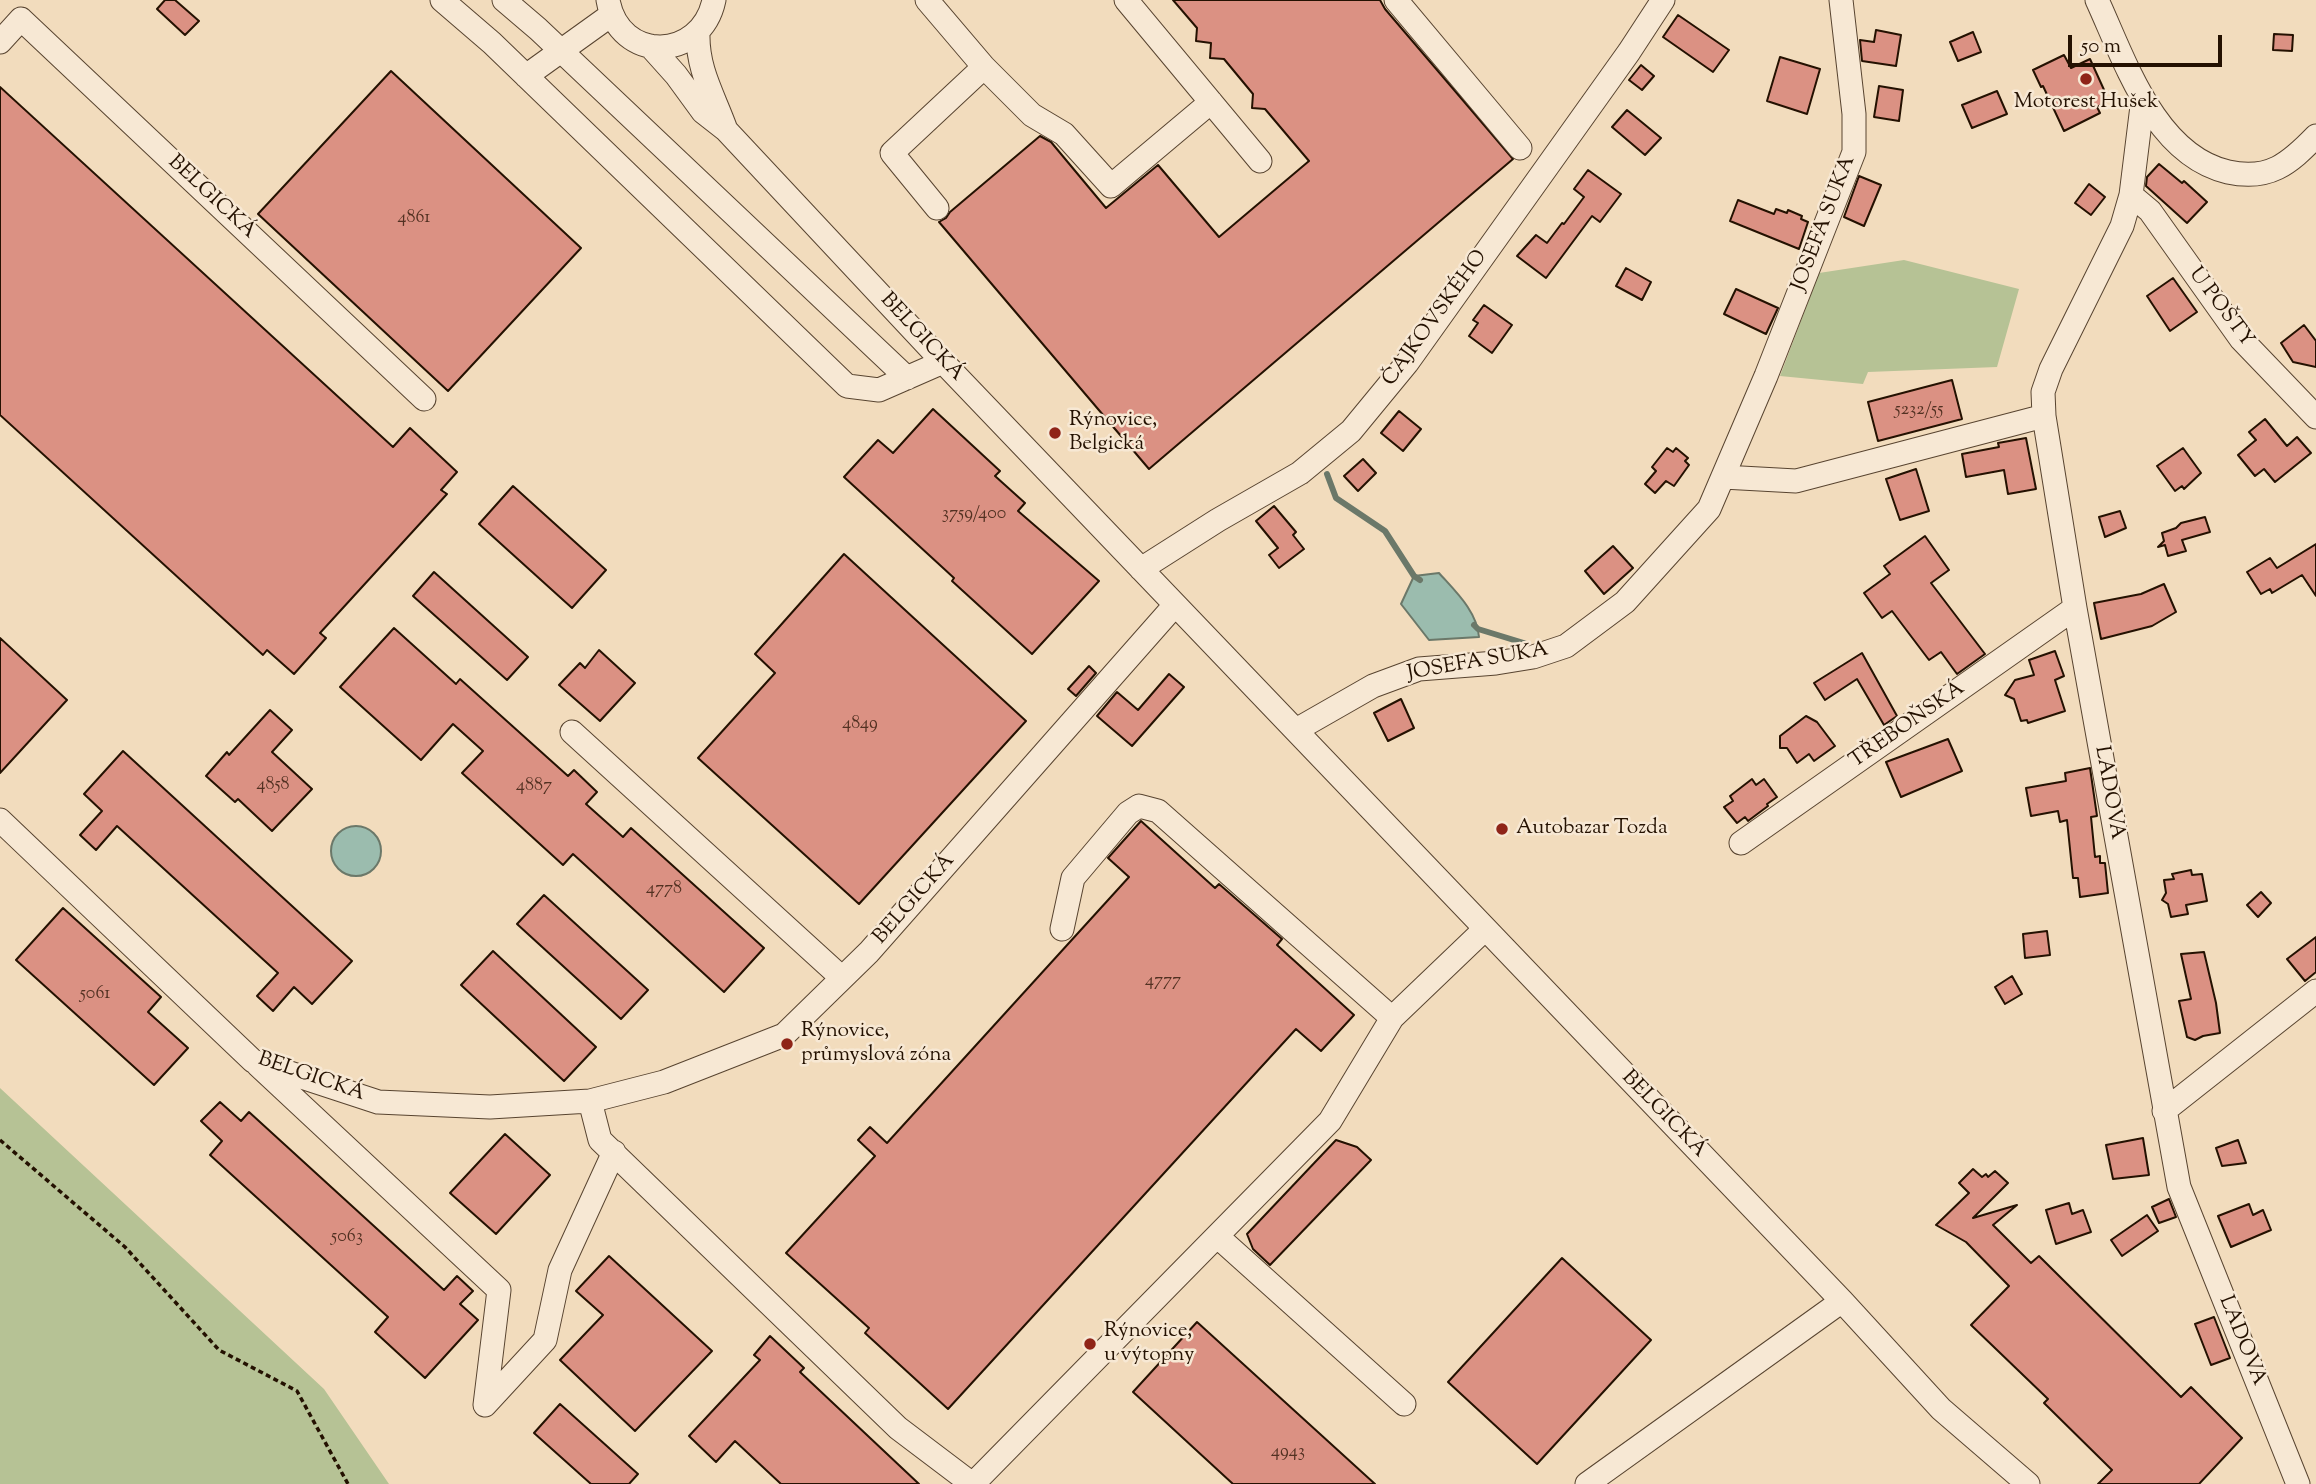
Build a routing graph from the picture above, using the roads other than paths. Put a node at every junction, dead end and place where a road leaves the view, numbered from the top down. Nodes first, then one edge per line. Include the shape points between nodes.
1 (442, 0) edge
2 (504, 0) edge
3 (714, 0) edge
4 (927, 0) edge
5 (1126, 0) edge
6 (1396, 0) edge
7 (1663, 0) edge
8 (1841, 0) edge
9 (2097, 0) edge
10 (608, 4) edge
11 (698, 33) junction
12 (0, 42) edge
13 (650, 46) junction
14 (560, 50) junction
15 (984, 67) junction
16 (526, 76) junction
17 (2143, 98) junction
18 (1211, 102) junction
19 (726, 130) junction
20 (2316, 136) edge
21 (1520, 148) dead end
22 (1260, 160) dead end
23 (2131, 195) junction
24 (937, 208) dead end
25 (943, 362) junction
26 (907, 378) junction
27 (424, 399) dead end
28 (2044, 416) junction
29 (2316, 417) edge
30 (1723, 477) junction
31 (1141, 569) junction
32 (1175, 605) junction
33 (2075, 608) junction
34 (1296, 730) junction
35 (572, 732) dead end
36 (0, 820) edge
37 (1741, 843) dead end
38 (1062, 929) dead end
39 (1485, 929) junction
40 (842, 978) junction
41 (2316, 991) edge
42 (1392, 1018) junction
43 (253, 1061) junction
44 (590, 1101) junction
45 (2164, 1111) junction
46 (614, 1152) junction
47 (1218, 1237) junction
48 (1842, 1301) junction
49 (1404, 1404) dead end
50 (973, 1484) edge
51 (1587, 1484) edge
52 (2028, 1484) edge
53 (2298, 1484) edge

1 - 16 street
2 - 14 street
3 - 11 street
4 - 15 street
5 - 18 street
6 - 21 street
7 - 31 street, ČAJKOVSKÉHO via 1407,363 1351,431 1300,473
8 - 30 street, JOSEFA SUKA via 1854,152
9 - 17 street
10 - 13 street via 619,42
10 - 14 street
11 - 13 street via 675,46
11 - 19 street, BELGICKÁ via 701,68
12 - 27 street, BELGICKÁ via 21,19
13 - 19 street, BELGICKÁ via 703,112
14 - 16 street
14 - 26 street
15 - 18 street via 1032,115 1063,134 1111,186
15 - 24 street via 892,153
16 - 26 street via 847,386 879,390
17 - 20 street via 2182,148 2203,162 2239,174 2274,170 2292,160
17 - 23 street, LADOVA
18 - 22 street
19 - 25 street, BELGICKÁ
23 - 28 street, LADOVA via 2122,226 2051,369 2043,393
23 - 29 street, U POŠTY via 2150,211 2241,340
25 - 26 street
25 - 31 street, BELGICKÁ
28 - 30 street via 1796,481
28 - 33 street, LADOVA
30 - 34 street, JOSEFA SUKA via 1709,509 1625,602 1566,646 1533,657 1419,670 1373,686
31 - 32 street, BELGICKÁ
32 - 34 street, BELGICKÁ
32 - 40 street, BELGICKÁ
33 - 37 street, TŘEBOŇSKÁ
33 - 45 street, LADOVA
34 - 39 street, BELGICKÁ
35 - 40 street
36 - 43 street, BELGICKÁ
38 - 42 street via 1073,878 1128,813 1139,806 1158,811
39 - 42 street
39 - 48 street, BELGICKÁ
40 - 44 street, BELGICKÁ via 784,1035 664,1082
41 - 45 street
42 - 47 street via 1330,1121
43 - 44 street, BELGICKÁ via 378,1102 490,1107
43 - 46 street via 499,1290 485,1405 545,1340 561,1270
44 - 46 street via 600,1140
45 - 53 street, LADOVA via 2179,1187
46 - 50 street via 898,1428
47 - 49 street
47 - 50 street
48 - 51 street
48 - 52 street, BELGICKÁ via 1941,1409

